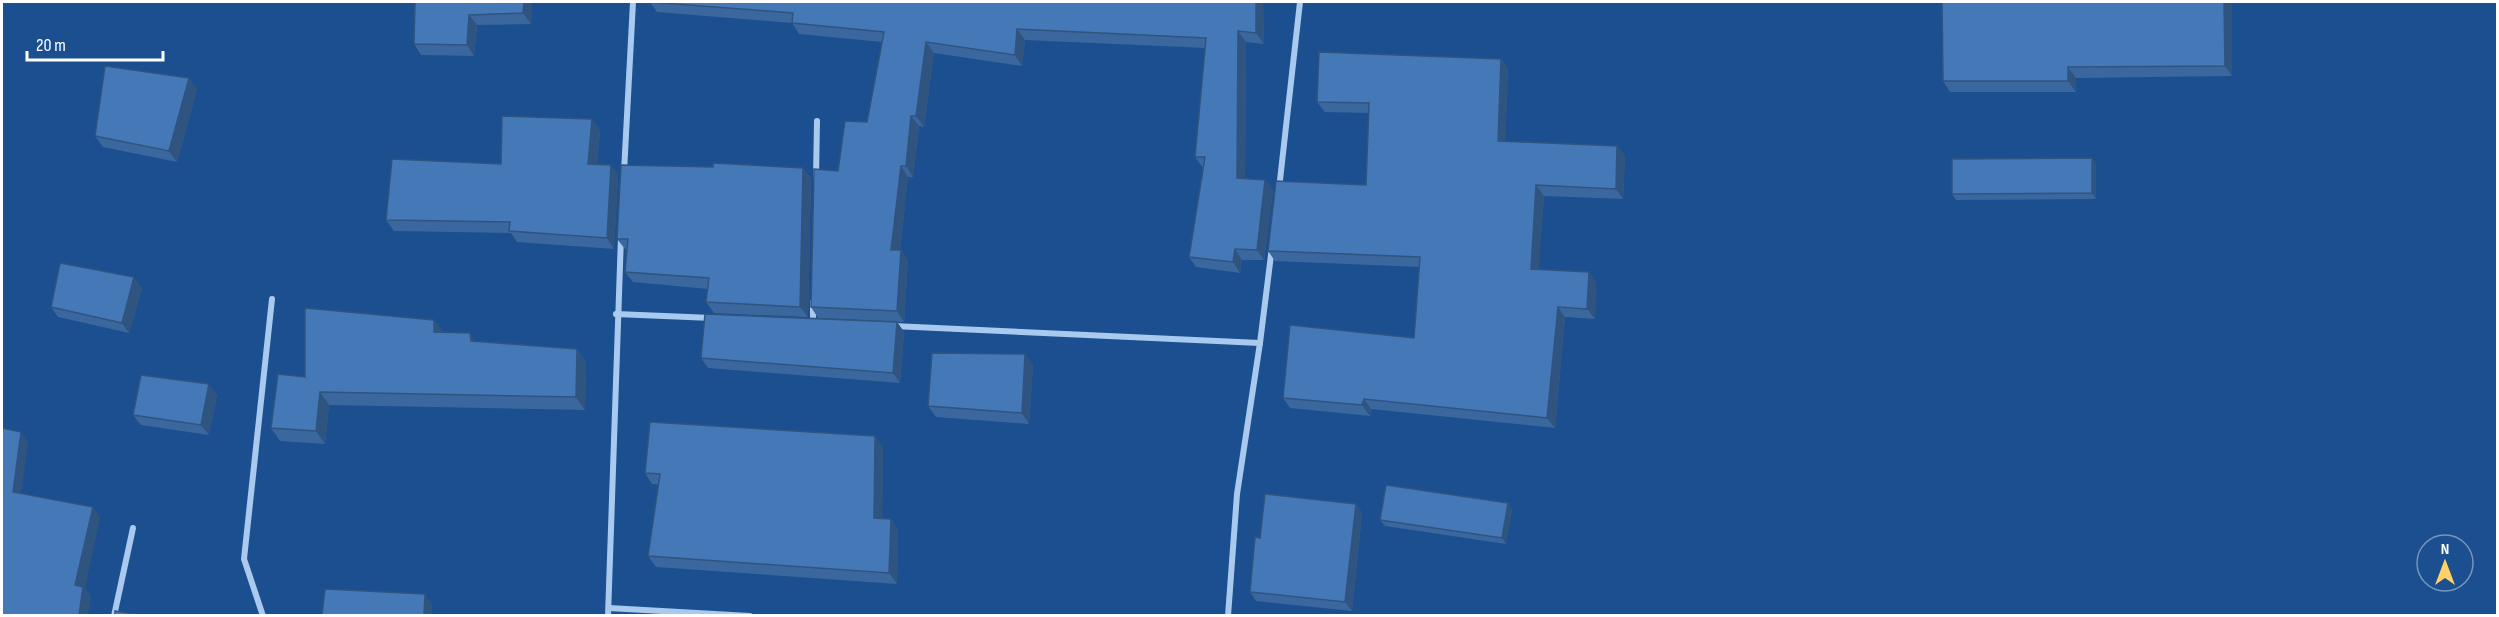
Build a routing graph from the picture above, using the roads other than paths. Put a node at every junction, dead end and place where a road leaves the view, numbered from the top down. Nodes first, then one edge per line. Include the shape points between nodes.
1 (633, 2) edge
2 (1300, 2) edge
3 (817, 121) dead end
4 (624, 175) edge
5 (816, 180) edge
6 (1278, 192) edge
7 (621, 233) edge
8 (1273, 238) edge
9 (272, 299) dead end
10 (813, 299) edge
11 (616, 314) junction
12 (720, 319) edge
13 (801, 322) edge
14 (813, 323) junction
15 (824, 323) edge
16 (883, 326) edge
17 (1260, 343) junction
18 (133, 528) dead end
19 (608, 612) edge
20 (114, 615) edge
21 (263, 615) edge
22 (750, 615) edge
23 (1228, 615) edge

1 - 4 street
2 - 6 street
3 - 5 street
7 - 11 street
8 - 17 street
9 - 21 street via 244,559
10 - 14 street
11 - 12 street
11 - 19 street
13 - 14 street
14 - 15 street
16 - 17 street
17 - 23 street via 1237,494
18 - 20 street
19 - 22 street

